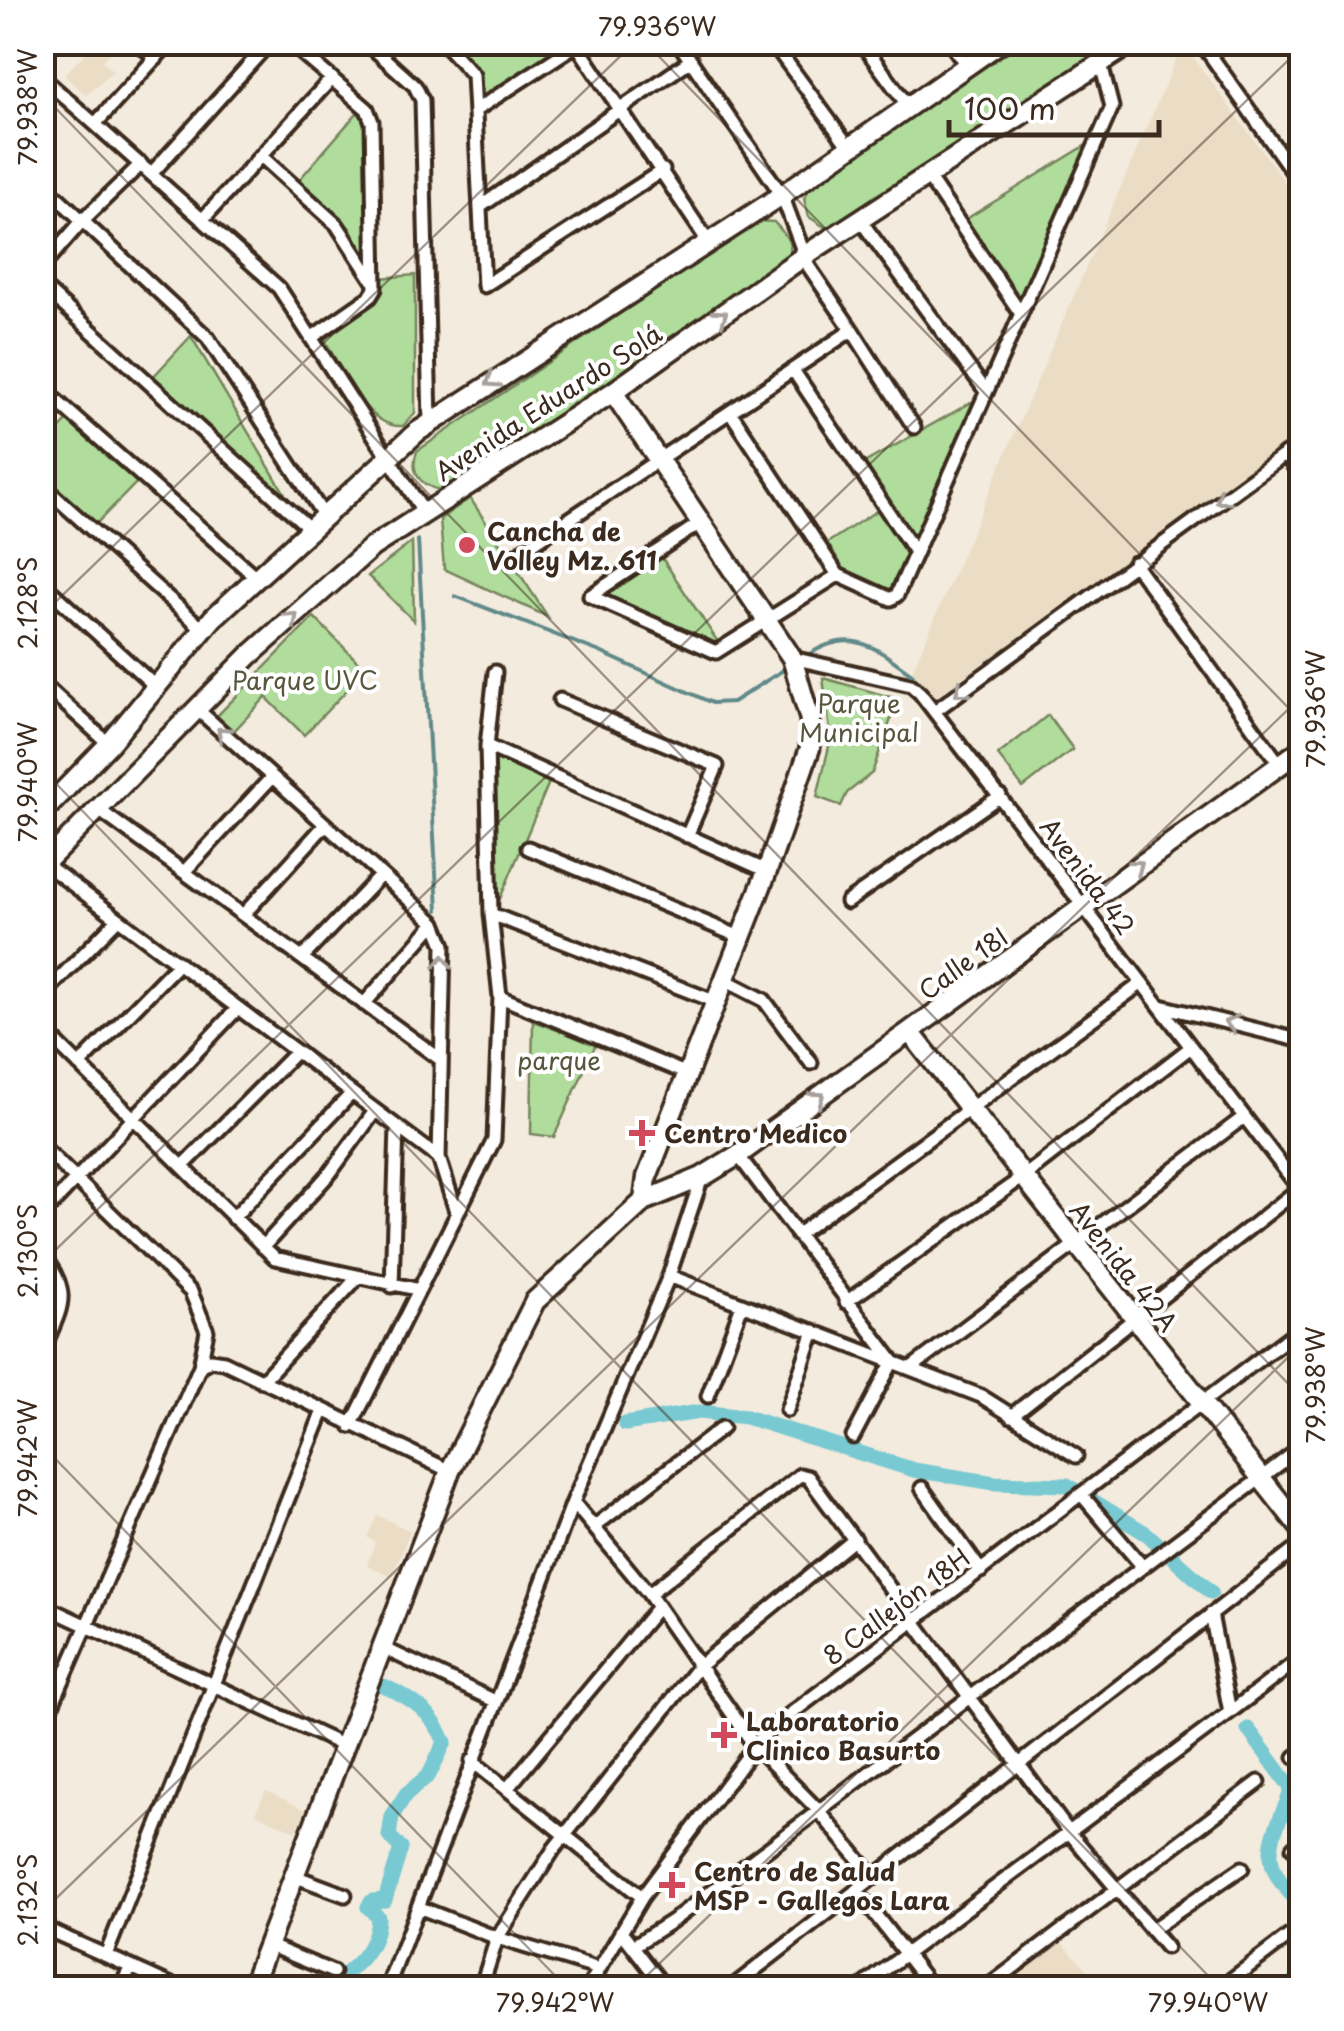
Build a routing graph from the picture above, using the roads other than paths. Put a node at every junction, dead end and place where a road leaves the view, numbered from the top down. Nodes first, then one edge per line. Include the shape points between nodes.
1 (138, 42) edge
2 (170, 42) edge
3 (270, 42) edge
4 (289, 42) edge
5 (366, 42) edge
6 (443, 42) edge
7 (465, 42) edge
8 (772, 42) edge
9 (861, 42) edge
10 (950, 42) edge
11 (1001, 42) edge
12 (1133, 42) edge
13 (1201, 42) edge
14 (681, 43) edge
15 (576, 44) edge
16 (455, 53) junction
17 (156, 58) junction
18 (691, 60) junction
19 (1101, 64) junction
20 (966, 66) junction
21 (42, 77) edge
22 (332, 78) junction
23 (908, 106) junction
24 (620, 109) junction
25 (476, 110) junction
26 (96, 123) junction
27 (848, 146) junction
28 (260, 156) junction
29 (141, 164) junction
30 (663, 170) junction
31 (152, 174) junction
32 (928, 177) junction
33 (42, 183) edge
34 (1302, 185) edge
35 (782, 195) junction
36 (480, 208) junction
37 (83, 220) junction
38 (202, 220) junction
39 (862, 221) junction
40 (707, 240) junction
41 (807, 254) junction
42 (42, 267) edge
43 (374, 282) junction
44 (42, 286) edge
45 (1019, 311) junction
46 (852, 330) junction
47 (311, 338) junction
48 (793, 370) junction
49 (42, 388) edge
50 (985, 390) junction
51 (613, 392) junction
52 (731, 413) junction
53 (430, 421) junction
54 (914, 428) dead end
55 (1302, 442) edge
56 (1285, 454) junction
57 (390, 458) junction
58 (659, 462) junction
59 (1302, 477) edge
60 (42, 485) edge
61 (423, 511) junction
62 (317, 522) junction
63 (700, 523) junction
64 (915, 552) junction
65 (513, 557) dead end
66 (1134, 563) junction
67 (838, 575) junction
68 (256, 578) junction
69 (42, 583) edge
70 (768, 621) junction
71 (204, 630) junction
72 (792, 658) junction
73 (495, 672) dead end
74 (42, 683) edge
75 (156, 687) junction
76 (560, 700) dead end
77 (198, 710) junction
78 (936, 710) junction
79 (109, 744) junction
80 (487, 746) junction
81 (1302, 749) edge
82 (1280, 765) junction
83 (272, 777) junction
84 (1000, 796) junction
85 (46, 803) edge
86 (99, 810) junction
87 (325, 825) junction
88 (687, 836) junction
89 (528, 848) dead end
90 (44, 865) edge
91 (767, 871) junction
92 (184, 872) junction
93 (380, 876) junction
94 (847, 902) dead end
95 (1083, 907) junction
96 (491, 914) junction
97 (243, 915) junction
98 (118, 919) junction
99 (435, 923) junction
100 (740, 937) junction
101 (302, 958) junction
102 (179, 964) junction
103 (723, 979) junction
104 (1142, 983) junction
105 (42, 996) edge
106 (500, 998) junction
107 (714, 1001) junction
108 (364, 1004) junction
109 (1160, 1006) junction
110 (238, 1008) junction
111 (42, 1028) edge
112 (910, 1032) junction
113 (1302, 1041) edge
114 (1191, 1047) junction
115 (296, 1052) junction
116 (440, 1059) junction
117 (811, 1062) dead end
118 (79, 1065) junction
119 (685, 1074) junction
120 (352, 1093) junction
121 (969, 1108) junction
122 (375, 1111) junction
123 (133, 1117) junction
124 (1244, 1117) junction
125 (397, 1127) junction
126 (42, 1146) edge
127 (738, 1155) junction
128 (439, 1158) junction
129 (183, 1166) junction
130 (702, 1177) junction
131 (1023, 1177) junction
132 (76, 1178) junction
133 (1300, 1190) edge
134 (644, 1200) junction
135 (456, 1214) junction
136 (42, 1215) edge
137 (233, 1218) junction
138 (796, 1235) junction
139 (1075, 1243) junction
140 (263, 1247) junction
141 (42, 1255) edge
142 (669, 1276) junction
143 (357, 1278) junction
144 (392, 1286) junction
145 (416, 1290) junction
146 (846, 1302) junction
147 (742, 1305) junction
148 (1135, 1320) junction
149 (1302, 1327) edge
150 (814, 1332) junction
151 (42, 1352) edge
152 (893, 1361) junction
153 (200, 1366) junction
154 (911, 1368) junction
155 (262, 1381) junction
156 (708, 1396) dead end
157 (1201, 1405) junction
158 (787, 1410) dead end
159 (323, 1411) junction
160 (1011, 1416) junction
161 (351, 1426) junction
162 (722, 1428) dead end
163 (852, 1437) dead end
164 (1302, 1447) edge
165 (1076, 1456) dead end
166 (450, 1471) junction
167 (1262, 1480) junction
168 (922, 1488) dead end
169 (1081, 1494) junction
170 (573, 1502) junction
171 (595, 1526) junction
172 (1302, 1530) edge
173 (855, 1539) junction
174 (1302, 1544) edge
175 (1143, 1568) junction
176 (980, 1571) junction
177 (649, 1594) junction
178 (42, 1605) edge
179 (657, 1608) junction
180 (1211, 1614) junction
181 (913, 1620) junction
182 (85, 1624) junction
183 (383, 1648) junction
184 (1302, 1657) edge
185 (698, 1667) junction
186 (216, 1686) junction
187 (971, 1694) junction
188 (495, 1701) junction
189 (1230, 1712) junction
190 (42, 1728) edge
191 (754, 1745) junction
192 (344, 1746) junction
193 (472, 1761) junction
194 (1019, 1764) junction
195 (1259, 1782) dead end
196 (506, 1789) junction
197 (818, 1810) junction
198 (1068, 1831) junction
199 (565, 1835) junction
200 (1242, 1868) dead end
201 (294, 1876) junction
202 (874, 1878) junction
203 (1117, 1889) junction
204 (857, 1891) junction
205 (345, 1895) dead end
206 (642, 1896) junction
207 (418, 1907) junction
208 (42, 1927) edge
209 (1152, 1930) junction
210 (621, 1931) junction
211 (1290, 1936) dead end
212 (497, 1938) junction
213 (268, 1944) junction
214 (632, 1946) junction
215 (1166, 1947) dead end
216 (905, 1954) junction
217 (106, 1955) junction
218 (131, 1966) junction
219 (599, 1969) junction
220 (332, 1972) dead end
221 (120, 1988) edge
222 (178, 1988) edge
223 (250, 1988) edge
224 (387, 1988) edge
225 (481, 1988) edge
226 (588, 1988) edge
227 (665, 1988) edge
228 (732, 1988) edge
229 (860, 1988) edge
230 (932, 1988) edge
231 (986, 1988) edge
232 (1220, 1988) edge

1 - 17 street
2 - 17 street
3 - 31 street
4 - 22 street
5 - 53 street via 416,86 422,100
6 - 16 street
7 - 16 street
8 - 27 street
9 - 23 street
10 - 20 street
11 - 20 street, Avenida Eduardo Solá
12 - 19 street, Avenida Eduardo Solá
13 - 34 street
14 - 18 street
15 - 24 street
15 - 25 street
16 - 25 street via 472,71
17 - 26 street
18 - 24 street
18 - 35 street
19 - 32 street, Avenida Eduardo Solá
19 - 45 street via 1112,108
20 - 23 street, Avenida Eduardo Solá
21 - 26 street
22 - 28 street
22 - 43 street via 367,109 372,122
23 - 27 street, Avenida Eduardo Solá
24 - 30 street
24 - 36 street
25 - 36 street
26 - 29 street
27 - 35 street, Avenida Eduardo Solá
28 - 38 street
28 - 43 street via 336,225
29 - 31 street
29 - 37 street
30 - 36 street via 485,287
30 - 40 street
31 - 38 street
32 - 39 street, Avenida Eduardo Solá
32 - 45 street
33 - 37 street
35 - 40 street, Avenida Eduardo Solá
35 - 41 street
37 - 42 street
37 - 62 street via 208,338
38 - 47 street via 279,288
39 - 41 street, Avenida Eduardo Solá
39 - 50 street
40 -> 53 street, Avenida Eduardo Solá
41 - 46 street via 809,268
51 -> 41 street, Avenida Eduardo Solá
43 - 47 street via 370,298
44 - 62 street
45 - 50 street
46 - 48 street
46 - 54 street
47 - 57 street
48 - 52 street
48 - 64 street
49 - 68 street
50 - 64 street
51 - 58 street
51 - 61 street, Avenida Eduardo Solá
52 - 58 street
52 - 67 street
53 - 57 street, Avenida Eduardo Solá
55 - 56 street
56 - 59 street
56 -> 66 street
57 - 61 street
57 - 62 street, Avenida Eduardo Solá
58 - 63 street
58 - 65 street
60 - 71 street
77 -> 61 street, Avenida Eduardo Solá via 359,559
62 - 68 street, Avenida Eduardo Solá
63 - 70 street
63 - 70 street via 590,596 716,652
64 - 67 street via 895,598
66 -> 78 street
66 - 82 street
67 - 70 street
68 - 71 street, Avenida Eduardo Solá
69 - 75 street
70 - 72 street
71 - 75 street, Avenida Eduardo Solá
72 - 78 street, Avenida 42 via 911,686
72 - 91 street via 810,720 810,748
73 - 80 street
74 - 79 street
75 - 79 street, Avenida Eduardo Solá
76 - 88 street via 717,766
83 -> 77 street
77 - 86 street, Avenida Eduardo Solá
78 - 84 street, Avenida 42
79 - 85 street, Avenida Eduardo Solá
80 - 88 street
80 - 96 street
81 - 82 street, Calle 18I
95 -> 82 street, Calle 18I
83 - 87 street
83 - 92 street
84 - 94 street
84 - 95 street, Avenida 42
86 - 90 street, Avenida Eduardo Solá
86 - 92 street
87 - 93 street
87 - 97 street
88 - 91 street
89 - 100 street
90 - 98 street
91 - 100 street
92 - 97 street
93 - 99 street
93 - 101 street
95 - 104 street, Avenida 42
95 - 112 street, Calle 18I
96 - 106 street
96 - 107 street
97 - 101 street
98 - 102 street
98 - 105 street
99 - 108 street
116 -> 99 street via 444,945
100 - 103 street
101 - 108 street
102 - 110 street
102 - 118 street
103 - 107 street
103 - 117 street via 764,1000
104 - 109 street, Avenida 42
104 - 121 street
106 - 119 street
106 - 135 street via 494,1140
107 - 119 street
108 - 116 street
113 -> 109 street
109 - 114 street, Avenida 42
110 - 115 street
110 - 123 street
111 - 118 street
112 - 121 street, Avenida 42A
127 -> 112 street, Calle 18I
114 - 124 street, Avenida 42
114 - 131 street
115 - 120 street
115 - 129 street
116 - 128 street
118 - 123 street
119 - 134 street
120 - 122 street
120 - 137 street
121 - 131 street, Avenida 42A
121 - 138 street
122 - 125 street
122 - 140 street
123 - 129 street
123 - 132 street
124 - 133 street, Avenida 42
124 - 139 street
125 - 128 street
125 - 144 street
126 - 132 street
127 - 130 street, Calle 18I
127 - 138 street
128 - 135 street
129 - 137 street
130 - 134 street, Calle 18I
130 - 142 street
131 - 139 street, Avenida 42A
131 - 146 street
132 - 136 street
132 - 153 street via 191,1292 206,1331
133 - 148 street
134 - 166 street via 535,1301
135 - 145 street
137 - 140 street
138 - 146 street
139 - 148 street, Avenida 42A
139 - 154 street
140 - 143 street via 275,1258
141 - 151 street via 64,1292
142 - 147 street
142 - 170 street
143 - 144 street
143 - 155 street
144 - 145 street
145 - 161 street
146 - 152 street
147 - 150 street
147 - 156 street
148 - 157 street, Avenida 42A
148 - 160 street
149 - 157 street, 8 Callejón 18H
150 - 152 street
150 - 158 street
152 - 154 street
152 - 163 street
153 - 155 street via 224,1362
153 - 182 street
154 - 160 street via 981,1396
155 - 159 street
157 - 167 street, Avenida 42A
157 - 169 street, 8 Callejón 18H
159 - 161 street
159 - 186 street
160 - 165 street
161 - 166 street
162 - 171 street
164 - 167 street
166 - 183 street
167 - 172 street, Avenida 42A
167 - 175 street
168 - 176 street
169 - 175 street
169 - 176 street, 8 Callejón 18H
170 - 171 street
170 - 188 street
171 - 177 street
173 - 177 street via 800,1475
173 - 181 street
173 - 185 street
174 - 180 street
175 - 187 street
176 - 181 street, 8 Callejón 18H
177 - 179 street
178 - 182 street
179 - 185 street
179 - 196 street
180 - 189 street
180 - 194 street
181 - 187 street
181 - 191 street, 8 Callejón 18H
182 - 186 street
182 - 190 street
183 - 188 street
183 - 192 street
184 - 189 street
185 - 191 street
185 - 199 street
186 - 192 street
186 - 217 street
187 - 194 street
187 - 197 street
188 - 193 street
189 - 198 street
191 - 197 street
191 - 206 street, 8 Callejón 18H
192 - 201 street
193 - 196 street
193 - 207 street
194 - 198 street
194 - 202 street
195 - 203 street
196 - 199 street
197 - 202 street
197 - 214 street
198 - 203 street
198 - 216 street
199 - 206 street
199 - 212 street
200 - 209 street
201 - 205 street
201 - 213 street
202 - 204 street
203 - 209 street
203 - 231 street
204 - 216 street
204 - 228 street
206 - 210 street, 8 Callejón 18H
207 - 212 street
207 - 224 street
208 - 217 street
209 - 215 street
210 - 214 street
210 - 219 street, 8 Callejón 18H
211 - 232 street
212 - 219 street
212 - 225 street
213 - 220 street
213 - 223 street
214 - 227 street
216 - 229 street
216 - 230 street
217 - 218 street
218 - 221 street
218 - 222 street
219 - 226 street, 8 Callejón 18H

